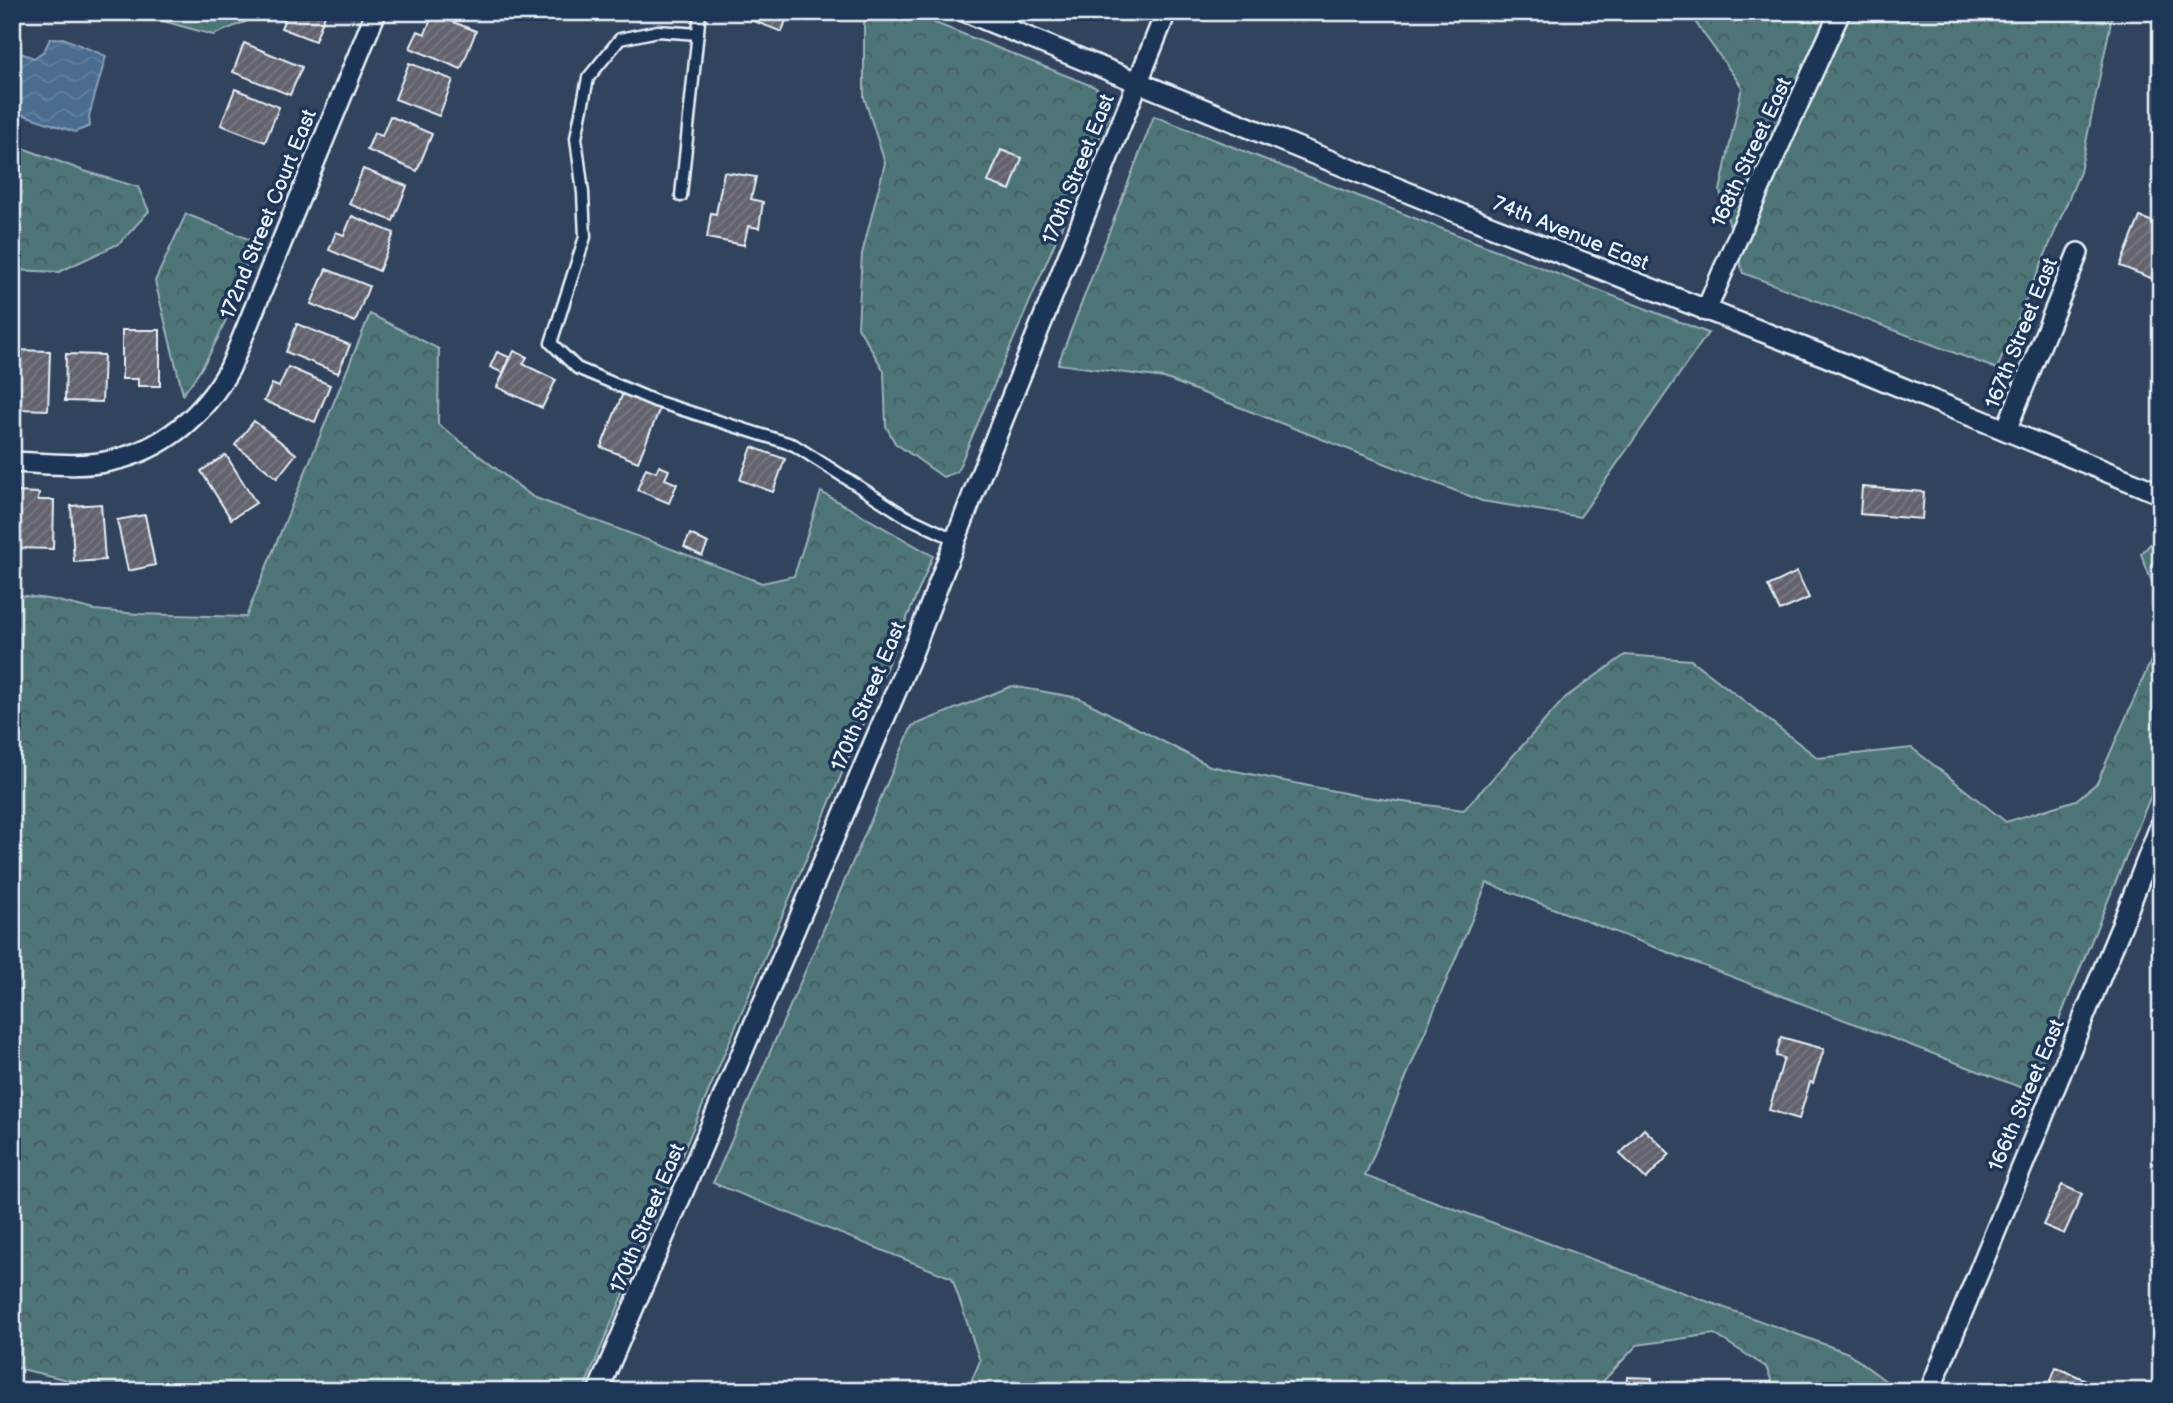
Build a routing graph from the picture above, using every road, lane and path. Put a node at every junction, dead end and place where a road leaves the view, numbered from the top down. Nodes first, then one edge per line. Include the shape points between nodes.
1 (376, 12) edge
2 (700, 12) edge
3 (966, 12) edge
4 (1166, 12) edge
5 (1840, 12) edge
6 (698, 34) junction
7 (1138, 81) junction
8 (681, 196) dead end
9 (2078, 253) dead end
10 (1706, 311) junction
11 (2006, 430) junction
12 (12, 462) edge
13 (2161, 494) edge
14 (956, 540) junction
15 (2161, 824) edge
16 (1933, 1383) dead end
17 (598, 1391) edge

1 - 12 street, 172nd Street Court East via 217,392 187,423 144,450 108,462
2 - 6 lane
3 - 7 street, 74th Avenue East
4 - 7 street, 170th Street East
5 - 10 street, 168th Street East
6 - 8 lane
6 - 14 lane via 658,31 620,39 588,78 576,138 585,237 551,343 577,368 655,401 794,445 905,516
7 - 10 street, 74th Avenue East
7 - 14 street, 170th Street East
9 - 11 street, 167th Street East
10 - 11 street, 74th Avenue East
11 - 13 street, 74th Avenue East
14 - 17 street, 170th Street East via 911,656
15 - 16 street, 166th Street East

